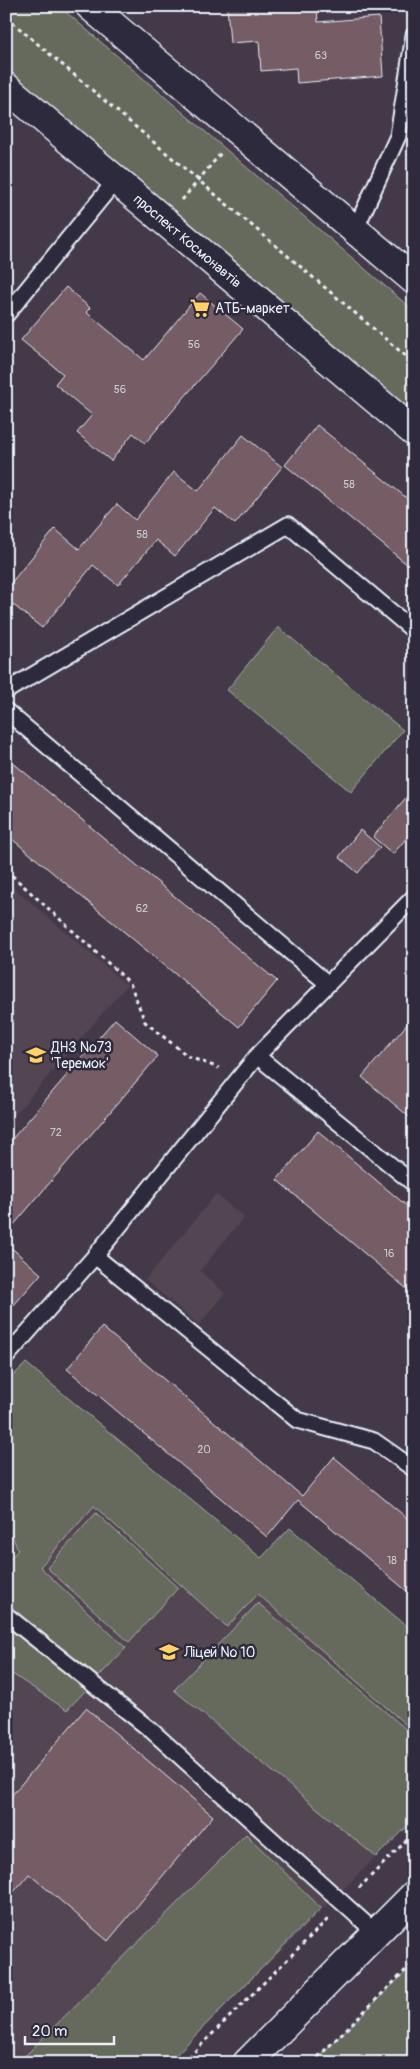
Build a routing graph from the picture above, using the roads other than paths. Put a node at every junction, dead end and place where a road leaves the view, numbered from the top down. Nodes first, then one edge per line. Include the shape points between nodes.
1 (90, 6) edge
2 (414, 34) edge
3 (6, 87) edge
4 (116, 180) junction
5 (355, 230) junction
6 (414, 280) edge
7 (6, 315) edge
8 (414, 432) edge
9 (414, 631) edge
10 (6, 690) edge
11 (6, 711) edge
12 (414, 897) edge
13 (328, 984) junction
14 (258, 1056) junction
15 (414, 1184) edge
16 (95, 1256) junction
17 (6, 1358) edge
18 (414, 1468) edge
19 (6, 1615) edge
20 (414, 1895) edge
21 (376, 1933) junction
22 (247, 2063) edge

1 - 5 street
2 - 5 lane via 398,136
3 - 4 street, проспект Космонавтів
4 - 7 lane
4 - 8 street, проспект Космонавтів
5 - 6 street
9 - 10 lane via 288,525
11 - 13 lane
12 - 13 lane
13 - 14 lane
14 - 15 lane
14 - 16 lane
16 - 17 lane
16 - 18 lane via 297,1420 374,1440
19 - 21 lane via 152,1731
20 - 21 street
21 - 22 street

